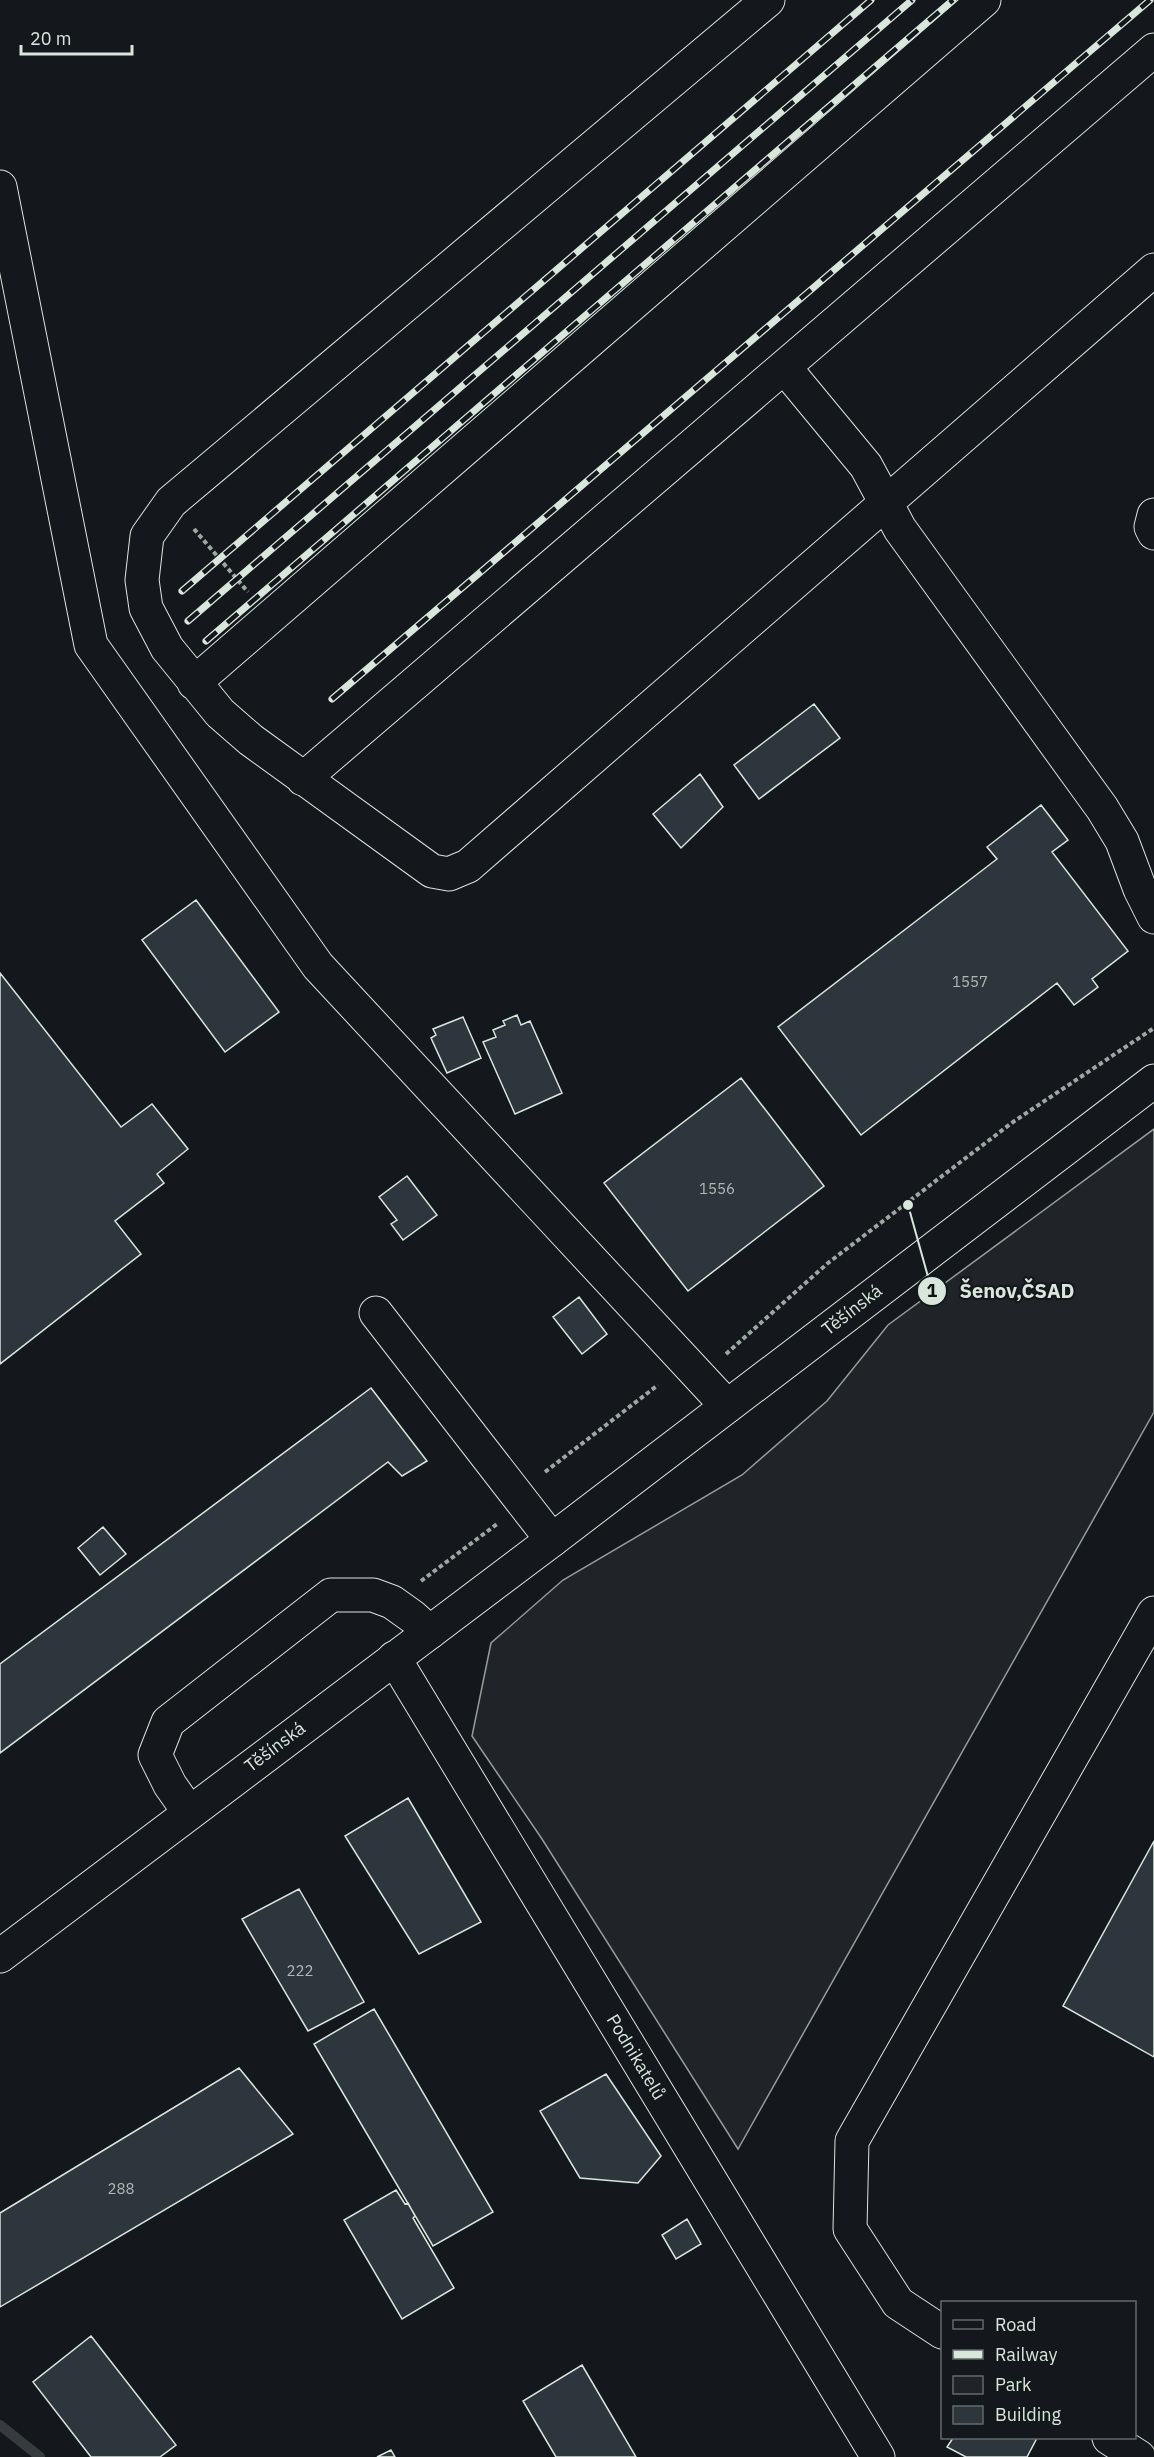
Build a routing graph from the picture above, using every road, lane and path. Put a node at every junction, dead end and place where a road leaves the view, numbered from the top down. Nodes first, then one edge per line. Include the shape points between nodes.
1 (768, 0) edge
2 (984, 0) edge
3 (1154, 50) edge
4 (0, 187) edge
5 (1154, 270) edge
6 (785, 368) junction
7 (171, 502) junction
8 (886, 503) junction
9 (1154, 515) edge
10 (1154, 533) edge
11 (270, 617) junction
12 (194, 683) junction
13 (303, 779) junction
14 (1154, 916) edge
15 (1154, 1028) edge
16 (1154, 1081) edge
17 (376, 1313) dead end
18 (692, 1368) junction
19 (727, 1406) junction
20 (520, 1499) junction
21 (552, 1540) junction
22 (392, 1602) junction
23 (1154, 1612) edge
24 (430, 1632) junction
25 (394, 1658) junction
26 (189, 1812) junction
27 (0, 1956) edge
28 (941, 2331) edge
29 (1111, 2439) edge
30 (878, 2457) edge
31 (1139, 2457) edge

1 - 7 street
2 - 11 street
3 - 6 street
4 - 18 street via 91,645 318,966
5 - 8 street
6 - 8 street via 866,466
6 - 13 street
7 - 11 path
7 - 12 street via 147,536 142,580 146,608 167,648
8 - 13 street via 468,866 449,874 432,871
8 - 14 street via 900,529 1102,808 1122,841
9 - 10 street
11 - 12 street
12 - 13 street via 220,713
15 - 18 path via 1003,1129 828,1263 734,1348
16 - 19 street, Těšínská
17 - 20 street
18 - 19 street
18 - 20 path
19 - 21 street, Těšínská
20 - 21 street
20 - 22 path
21 - 24 street, Těšínská
22 - 24 street
22 - 26 street via 374,1595 331,1595 168,1722 155,1755
23 - 28 street via 852,2141 849,2229 898,2303
24 - 25 street, Těšínská
25 - 26 street, Těšínská
25 - 30 street, Podnikatelů
26 - 27 street, Těšínská
29 - 31 street

